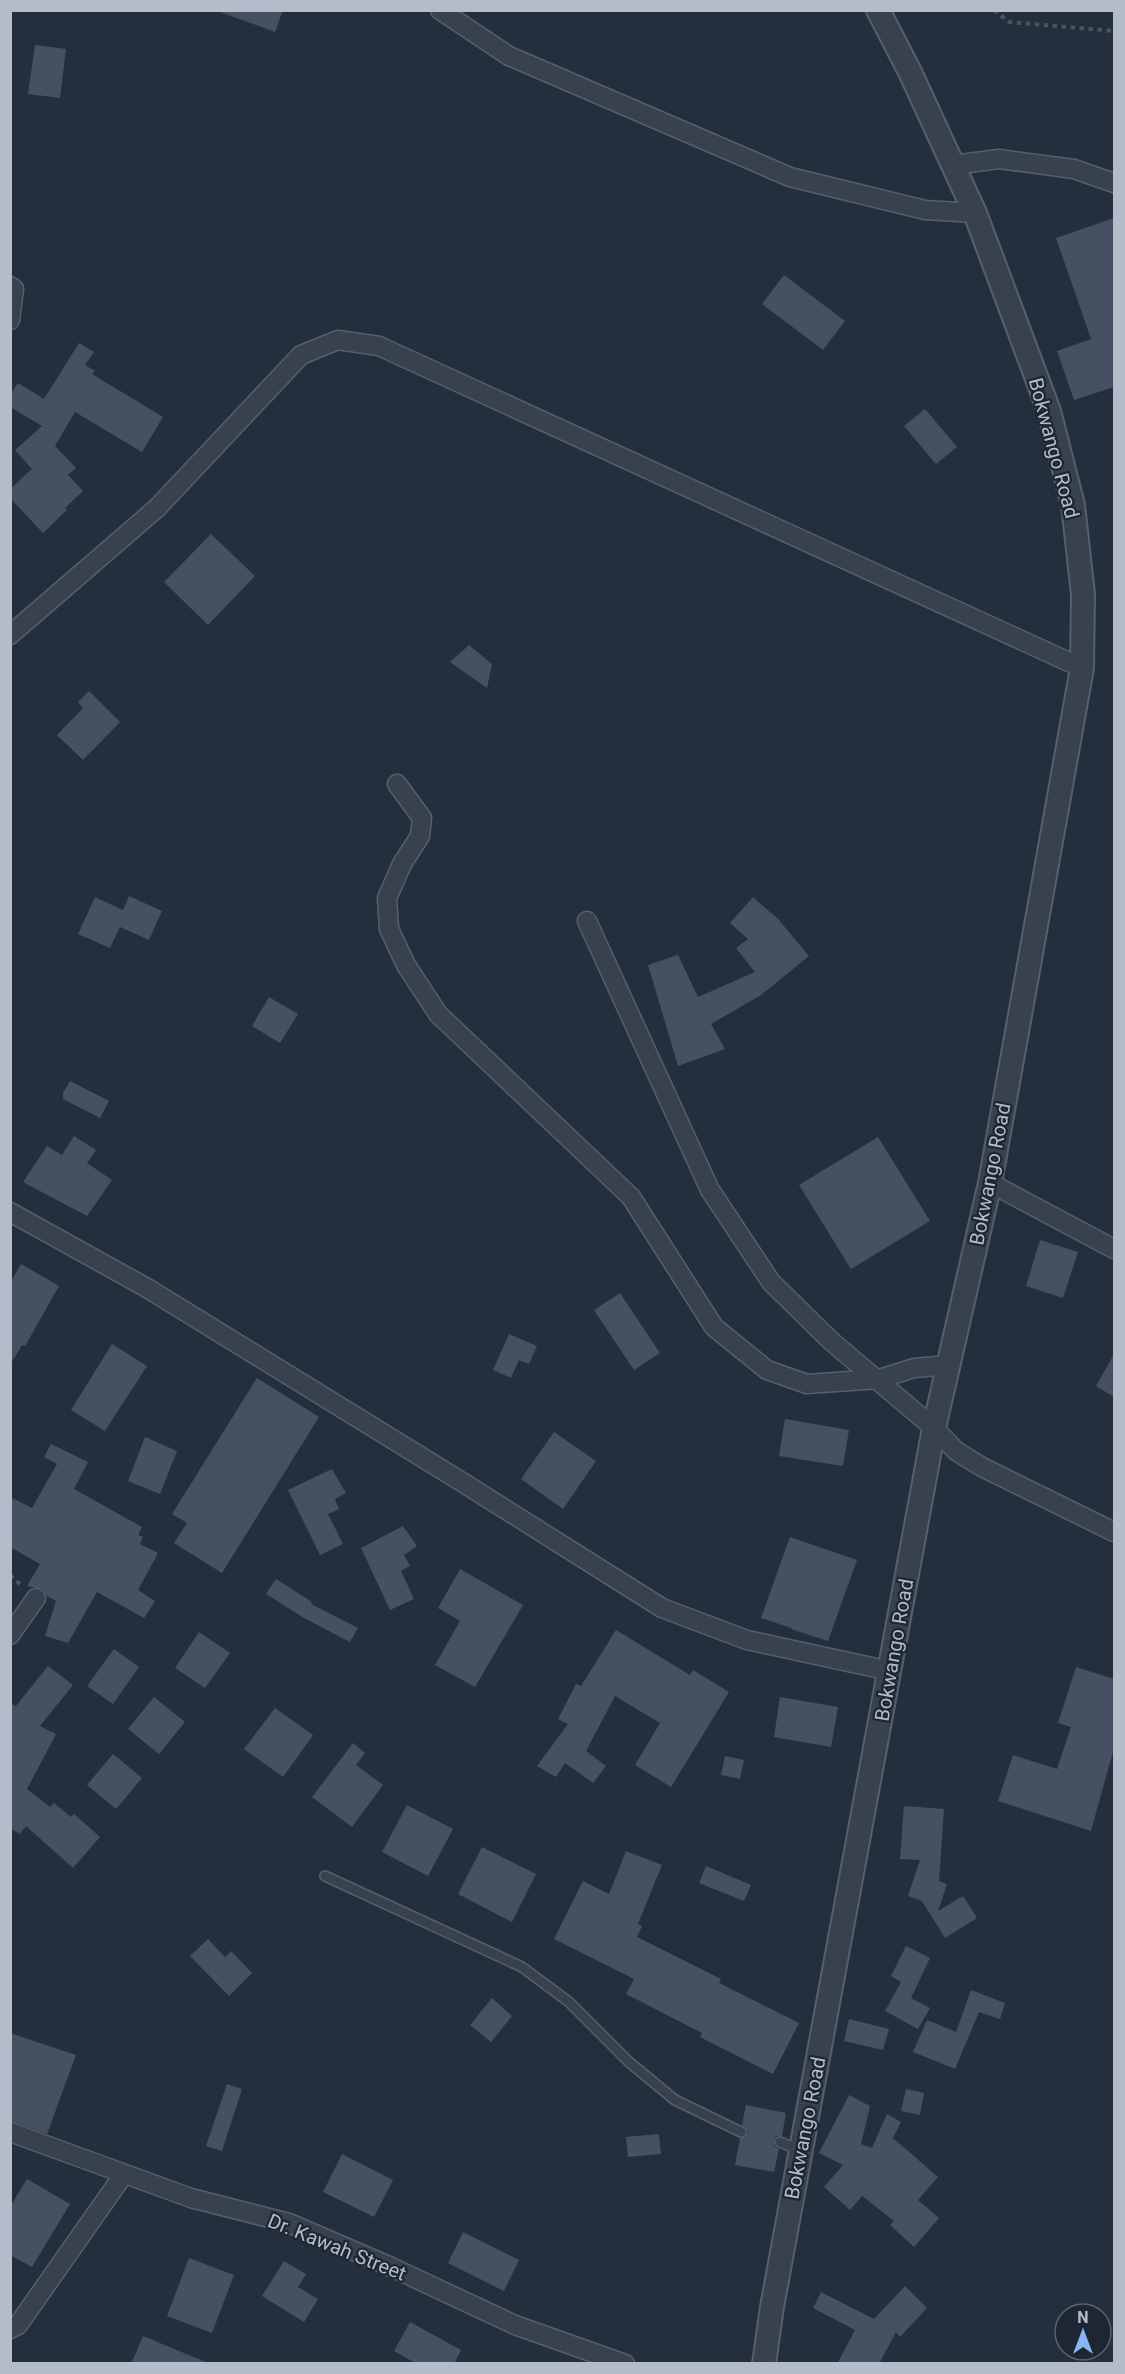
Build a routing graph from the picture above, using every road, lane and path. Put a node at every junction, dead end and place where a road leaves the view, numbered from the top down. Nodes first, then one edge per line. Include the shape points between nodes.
1 (440, 10) edge
2 (878, 10) edge
3 (994, 10) edge
4 (1114, 31) edge
5 (953, 165) junction
6 (1114, 183) edge
7 (975, 213) junction
8 (10, 286) edge
9 (10, 320) edge
10 (10, 635) edge
11 (1082, 668) junction
12 (397, 784) dead end
13 (587, 921) dead end
14 (990, 1183) junction
15 (10, 1212) edge
16 (1114, 1249) edge
17 (949, 1365) junction
18 (879, 1379) junction
19 (934, 1428) junction
20 (1114, 1532) edge
21 (36, 1598) dead end
22 (10, 1635) edge
23 (890, 1671) junction
24 (326, 1876) dead end
25 (10, 2132) edge
26 (741, 2132) dead end
27 (124, 2174) junction
28 (10, 2329) edge
29 (625, 2364) edge
30 (764, 2364) edge

1 - 7 street via 508,56 790,177 925,210
2 - 5 street, Bokwango Road
3 - 4 path via 1009,22
5 - 6 street via 999,159 1074,169
5 - 7 street, Bokwango Road
7 - 11 street, Bokwango Road via 1049,411 1073,505 1083,594
8 - 9 street via 14,302
10 - 11 street via 156,508 301,355 338,340 379,346
11 - 14 street, Bokwango Road
12 - 18 street via 422,818 420,836 387,898 389,929 406,965 438,1014 631,1197 714,1327 767,1370 807,1384
13 - 18 street via 710,1190 771,1282 831,1341
14 - 16 street
14 - 17 street, Bokwango Road
15 - 23 street via 147,1288 662,1608 747,1640
17 - 18 street via 914,1368
17 - 19 street, Bokwango Road
18 - 19 street
19 - 20 street via 956,1451 982,1467
19 - 23 street, Bokwango Road
21 - 22 street
23 - 30 street, Bokwango Road via 790,2147
24 - 26 lane via 522,1967 569,2002 629,2062 675,2100
25 - 27 street, Dr. Kawah Street
27 - 28 street via 18,2325
27 - 29 street, Dr. Kawah Street via 191,2198 289,2223 515,2325

